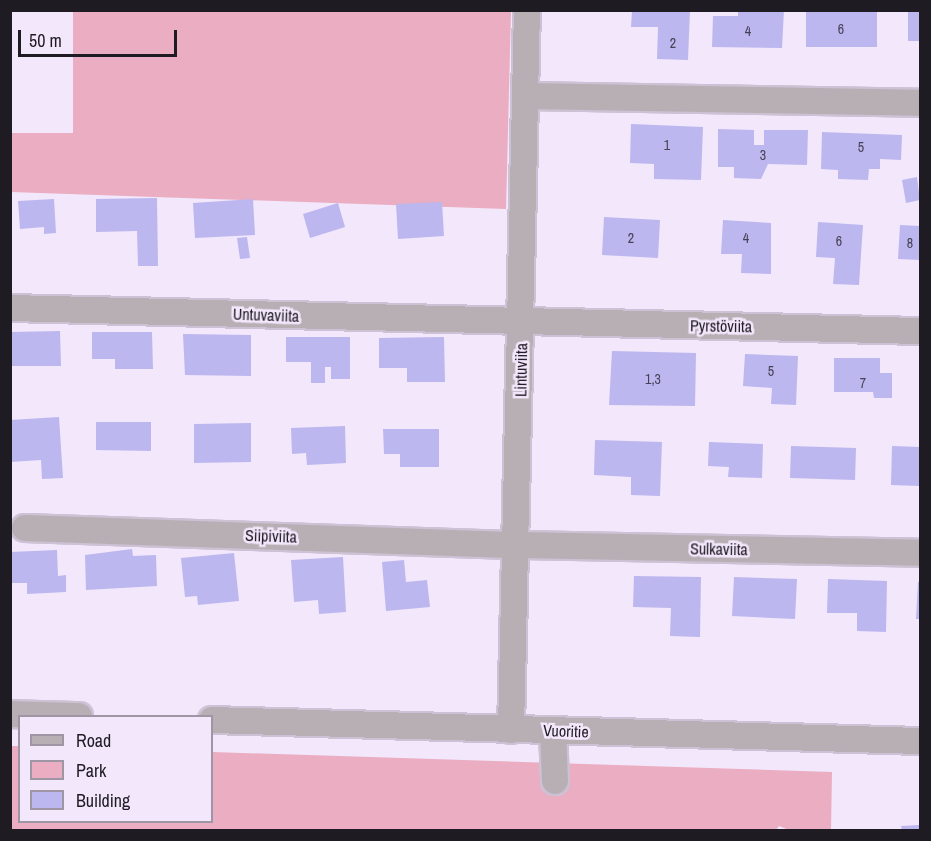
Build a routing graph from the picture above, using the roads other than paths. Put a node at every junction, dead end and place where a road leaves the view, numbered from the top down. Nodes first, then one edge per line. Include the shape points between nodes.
1 (527, 10) edge
2 (525, 96) junction
3 (921, 104) edge
4 (10, 308) edge
5 (522, 322) junction
6 (921, 331) edge
7 (25, 528) dead end
8 (517, 545) junction
9 (921, 553) edge
10 (10, 714) edge
11 (33, 715) edge
12 (213, 720) edge
13 (511, 730) junction
14 (553, 731) junction
15 (921, 741) edge
16 (555, 781) dead end

1 - 2 street, Lintuviita
2 - 3 street
2 - 5 street, Lintuviita
4 - 5 street, Untuvaviita
5 - 6 street, Pyrstöviita
5 - 8 street, Lintuviita
7 - 8 street, Siipiviita
8 - 9 street, Sulkaviita
8 - 13 street, Lintuviita
10 - 11 street
12 - 13 street, Vuoritie
13 - 14 street, Vuoritie
14 - 15 street, Vuoritie
14 - 16 street

